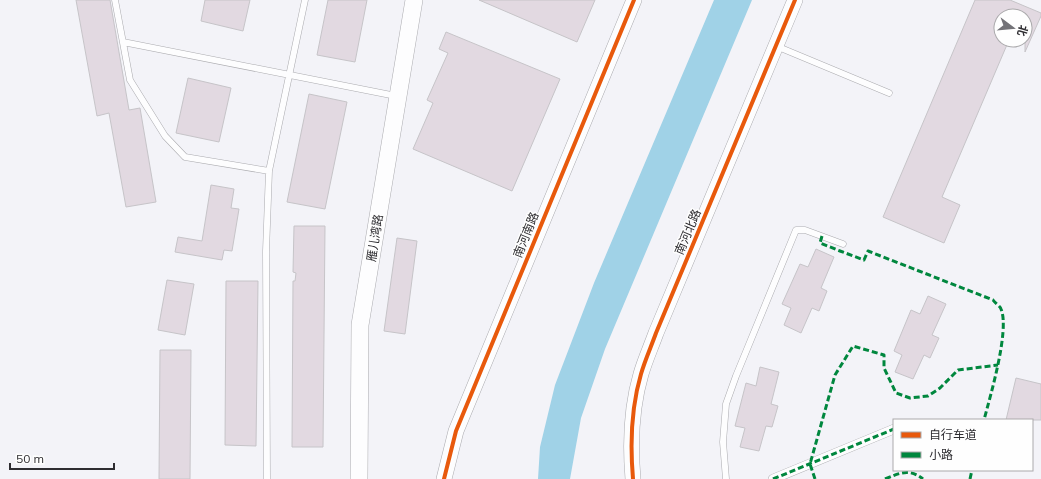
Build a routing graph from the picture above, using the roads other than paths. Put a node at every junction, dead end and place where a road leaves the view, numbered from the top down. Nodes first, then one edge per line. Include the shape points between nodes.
1 (115, 0) edge
2 (304, 0) edge
3 (414, 0) edge
4 (634, 0) edge
5 (795, 0) edge
6 (123, 42) junction
7 (776, 46) junction
8 (290, 75) junction
9 (888, 93) dead end
10 (398, 96) junction
11 (269, 171) junction
12 (843, 244) dead end
13 (893, 429) edge
14 (267, 479) edge
15 (359, 479) edge
16 (444, 479) edge
17 (633, 479) edge
18 (724, 479) edge
19 (772, 479) edge

1 - 6 lane
2 - 8 lane
3 - 10 main road, 雁儿湾路
4 - 16 street, 南河南路 via 456,431
5 - 7 street, 南河北路
6 - 8 lane
6 - 11 lane via 130,80 166,136 185,157
7 - 9 lane
7 - 17 street, 南河北路 via 656,333 641,375 632,421
8 - 10 lane
8 - 11 lane
10 - 15 main road, 雁儿湾路 via 360,325
11 - 14 lane via 266,251
12 - 18 lane via 805,230 796,230 726,404
13 - 19 street

